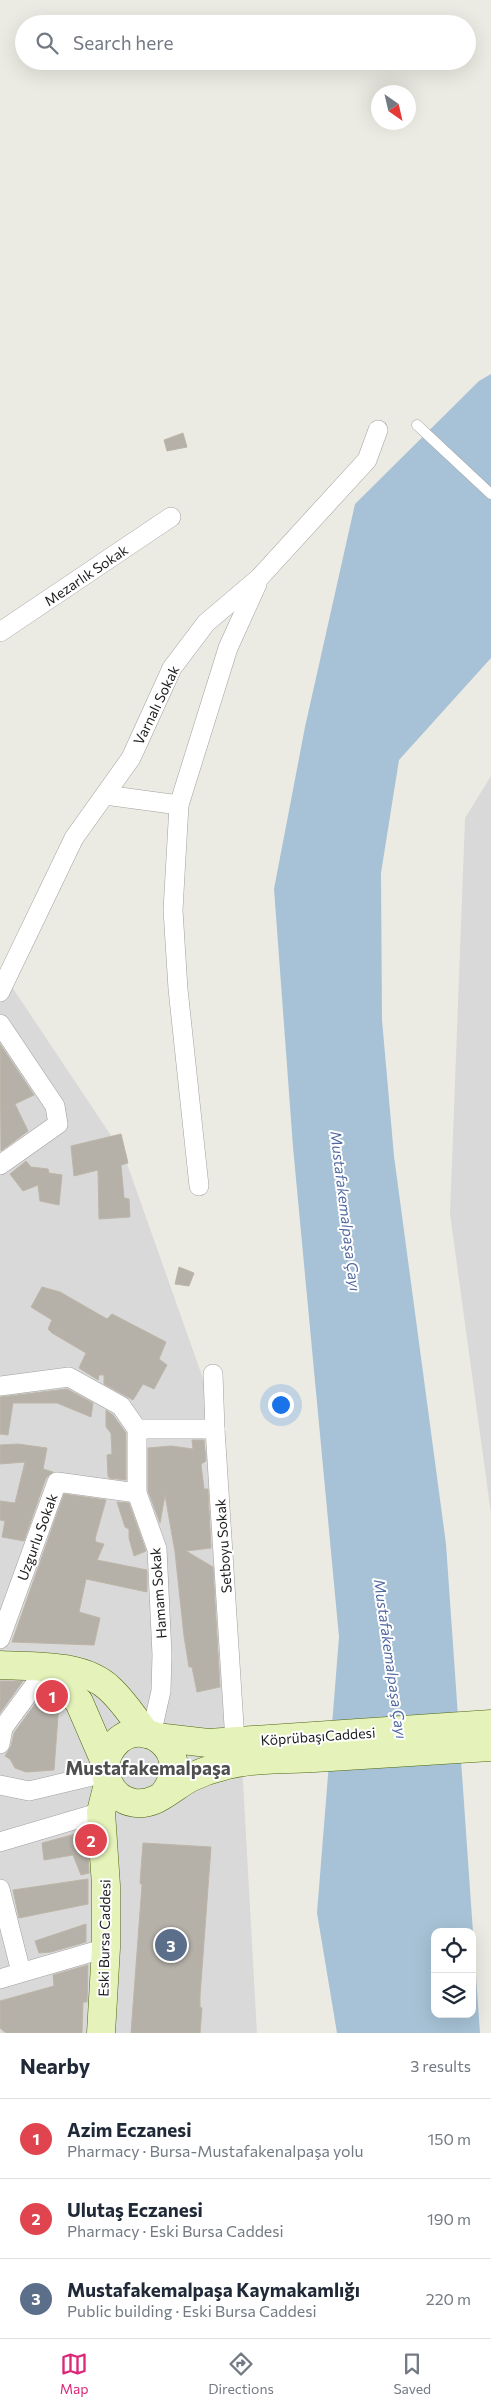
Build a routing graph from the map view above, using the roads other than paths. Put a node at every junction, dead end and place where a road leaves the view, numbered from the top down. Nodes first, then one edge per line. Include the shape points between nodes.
1 (417, 425) dead end
2 (378, 430) dead end
3 (491, 494) edge
4 (171, 517) dead end
5 (260, 578) junction
6 (0, 632) edge
7 (105, 794) junction
8 (179, 805) junction
9 (0, 992) edge
10 (0, 1024) edge
11 (0, 1165) edge
12 (199, 1186) dead end
13 (213, 1374) dead end
14 (0, 1386) edge
15 (136, 1429) junction
16 (215, 1429) junction
17 (137, 1493) junction
18 (0, 1639) edge
19 (0, 1665) edge
20 (47, 1668) junction
21 (491, 1724) edge
22 (151, 1735) junction
23 (0, 1744) edge
24 (491, 1747) edge
25 (237, 1752) junction
26 (106, 1773) junction
27 (0, 1786) edge
28 (163, 1795) junction
29 (102, 1812) junction
30 (0, 1842) edge
31 (0, 1889) edge
32 (106, 1948) junction
33 (21, 1972) junction
34 (0, 1979) edge
35 (100, 2033) edge

1 - 3 lane
2 - 5 street, Varnalı Sokak via 367,460
4 - 6 street, Mezarlık Sokak
5 - 7 street, Varnalı Sokak via 206,623 172,668 131,758
5 - 8 street via 228,648
7 - 8 street
7 - 9 street, Varnalı Sokak via 74,838
8 - 12 street via 173,910
10 - 11 street via 54,1106 58,1124
13 - 16 street, Setboyu Sokak
14 - 15 street via 69,1377 121,1406
15 - 16 street
15 - 17 street, Hamam Sokak
16 - 25 street, Setboyu Sokak
17 - 18 street, Uzgurlu Sokak via 57,1482
17 - 22 street, Hamam Sokak via 157,1549 162,1655 160,1691
19 - 20 main road
20 - 22 main road via 75,1671 94,1678 109,1688
20 - 23 street via 3,1728
20 - 26 main road via 79,1702
21 - 25 main road, KöprübaşıCaddesi
22 - 25 main road via 208,1743
22 - 26 main road via 135,1734 116,1743
22 - 28 main road via 165,1744 175,1764 174,1775
24 - 25 main road, KöprübaşıCaddesi
25 - 28 main road
26 - 27 street via 29,1791
26 - 28 main road via 123,1799 133,1803 144,1803
26 - 29 main road, Eski Bursa Caddesi
29 - 30 street
29 - 32 main road, Eski Bursa Caddesi
31 - 33 street
32 - 33 street
32 - 35 main road, Eski Bursa Caddesi
33 - 34 street

